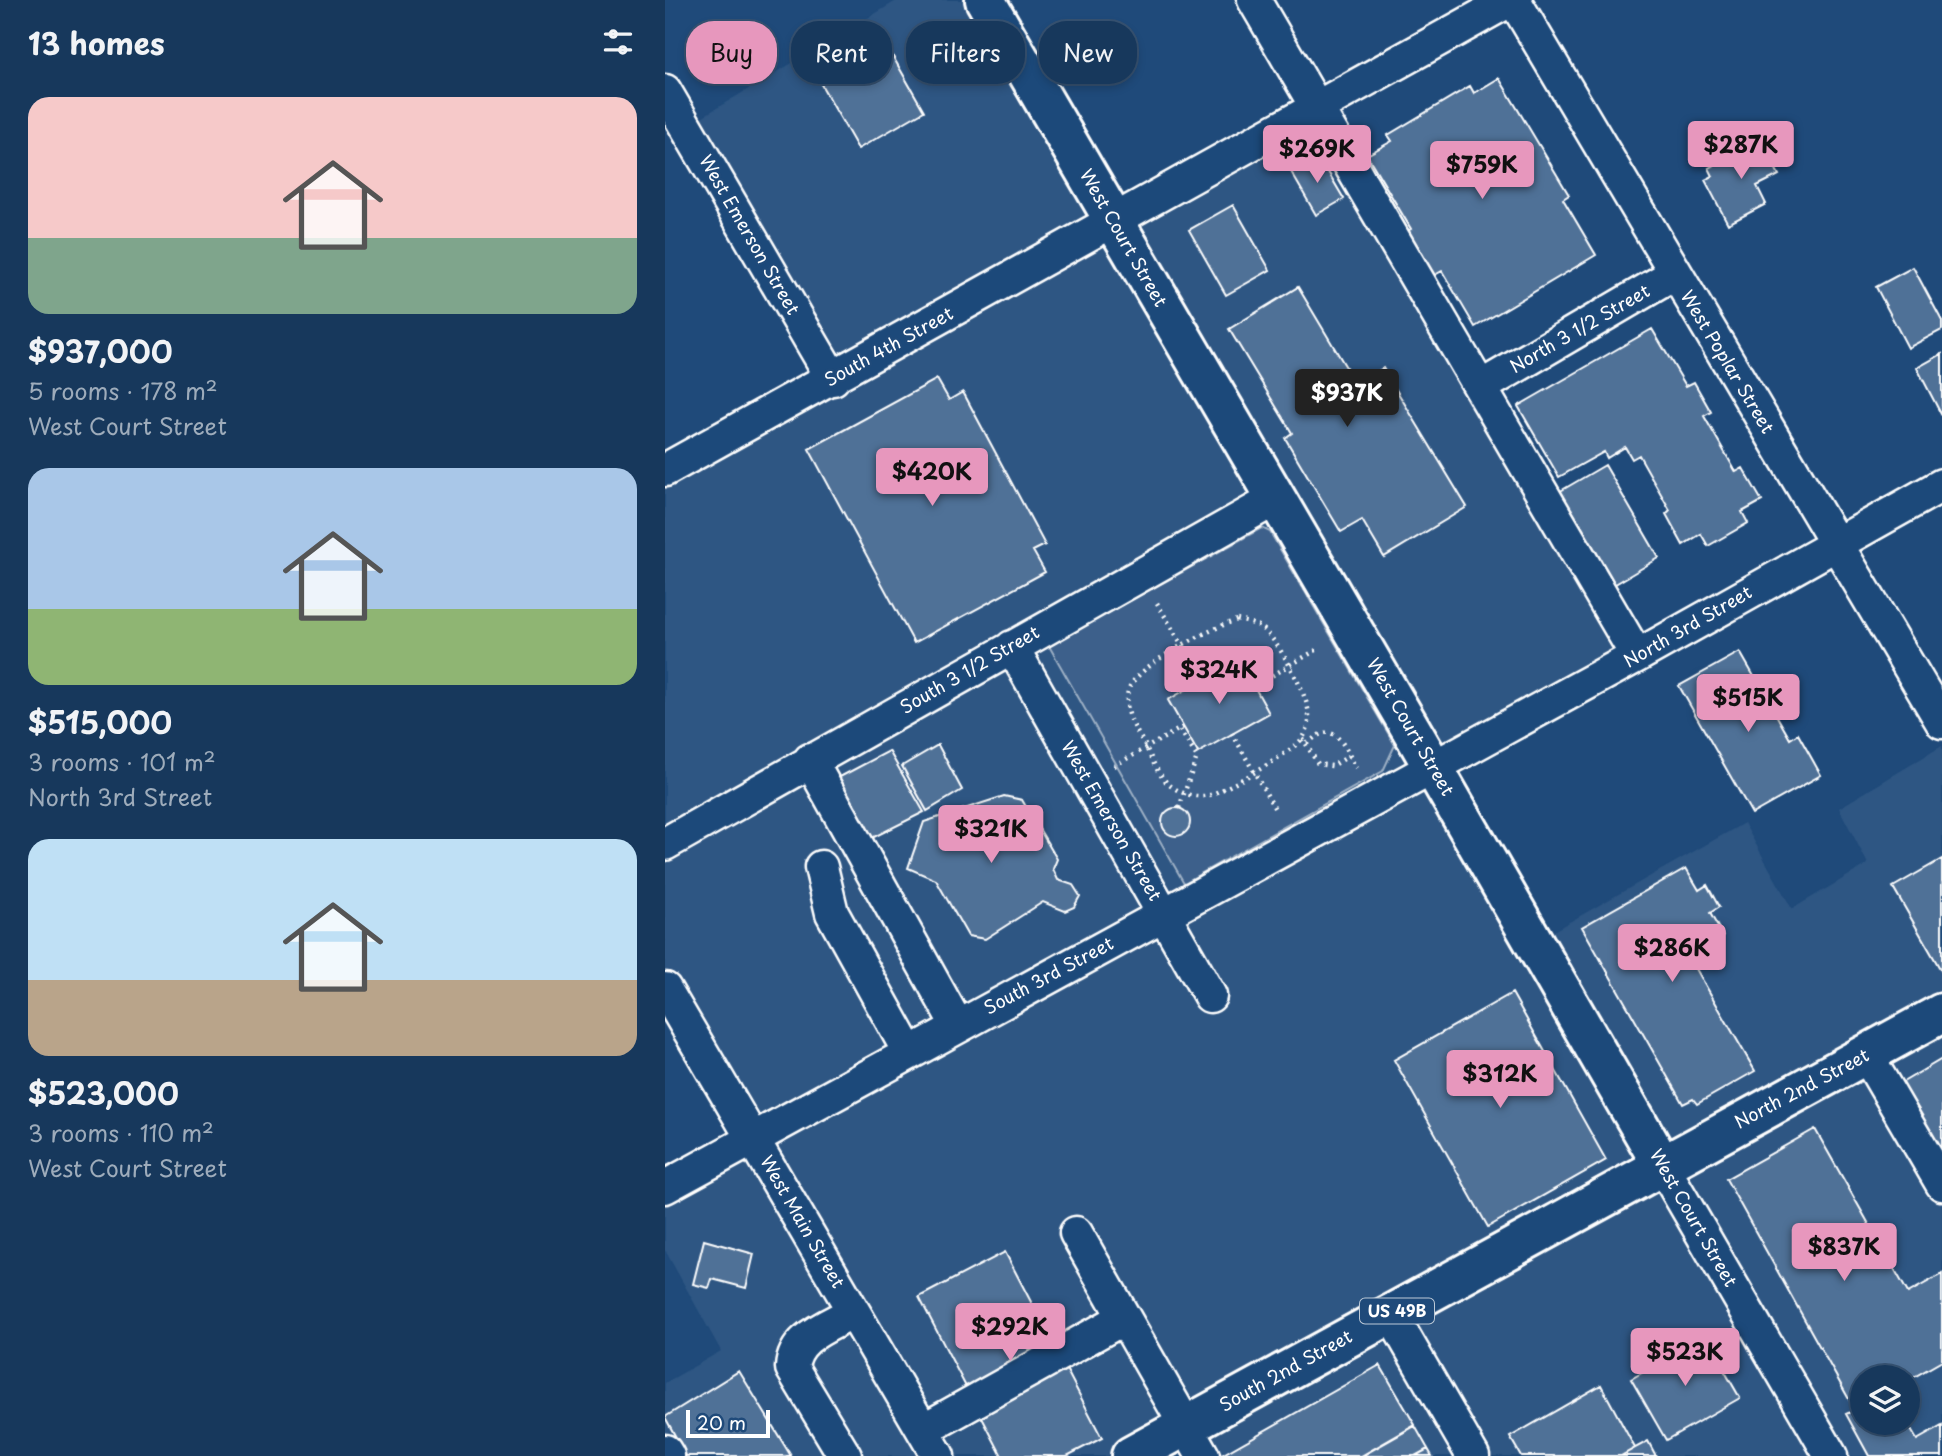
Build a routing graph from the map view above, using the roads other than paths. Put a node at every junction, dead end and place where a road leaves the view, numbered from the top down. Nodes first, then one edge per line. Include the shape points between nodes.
1 (985, 0) edge
2 (1254, 0) edge
3 (1512, 0) edge
4 (665, 91) edge
5 (1317, 106) junction
6 (1113, 221) junction
7 (1674, 274) junction
8 (833, 379) junction
9 (1486, 384) dead end
10 (665, 470) edge
11 (1942, 485) edge
12 (1276, 498) junction
13 (1835, 543) junction
14 (1012, 647) junction
15 (1637, 656) junction
16 (1942, 722) edge
17 (810, 761) junction
18 (1434, 768) junction
19 (665, 844) edge
20 (821, 867) dead end
21 (1164, 914) junction
22 (665, 989) edge
23 (1210, 996) dead end
24 (1942, 1013) edge
25 (957, 1025) junction
26 (909, 1052) junction
27 (1867, 1054) junction
28 (753, 1137) junction
29 (1662, 1165) junction
30 (1942, 1184) edge
31 (665, 1187) edge
32 (1076, 1233) dead end
33 (853, 1312) junction
34 (1391, 1314) junction
35 (1124, 1318) junction
36 (1195, 1441) edge
37 (930, 1443) edge
38 (665, 1451) edge
39 (668, 1456) edge
40 (845, 1456) edge
41 (1131, 1456) edge
42 (1473, 1456) edge
43 (1831, 1456) edge

1 - 6 main road, West Court Street
2 - 5 street
3 - 5 street, South 4th Street
3 - 7 street, West Poplar Street
4 - 8 street, West Emerson Street
5 - 6 street, South 4th Street
5 - 15 street
6 - 8 street, South 4th Street
6 - 12 main road, West Court Street
7 - 9 street, North 3 1/2 Street
7 - 13 street, West Poplar Street
8 - 10 street, South 4th Street
11 - 13 street, North 3rd Street
12 - 14 street, South 3 1/2 Street
12 - 18 main road, West Court Street
13 - 15 street, North 3rd Street
13 - 16 street, West Poplar Street
14 - 17 street, South 3 1/2 Street
14 - 21 street, West Emerson Street
15 - 18 street, North 3rd Street
17 - 19 street, South 3 1/2 Street
17 - 25 street
18 - 21 street, South 3rd Street
18 - 29 main road, West Court Street
20 - 26 street via 832,913
21 - 23 street, West Emerson Street
21 - 25 street, South 3rd Street
22 - 28 street, West Main Street
24 - 27 main road, North 2nd Street / US 49B
25 - 26 street, South 3rd Street
26 - 28 street, South 3rd Street
27 - 29 main road, North 2nd Street / US 49B
27 - 30 street
28 - 31 street, South 3rd Street
28 - 33 street, West Main Street
29 - 34 main road, South 2nd Street / US 49B
29 - 43 street, West Court Street
32 - 35 street
33 - 37 street, West Main Street
33 - 40 street via 803,1341 793,1352 792,1368
34 - 36 main road, South 2nd Street / US 49B
34 - 42 street
35 - 36 street
35 - 37 street
36 - 41 main road, South 2nd Street / US 49B
38 - 39 street

